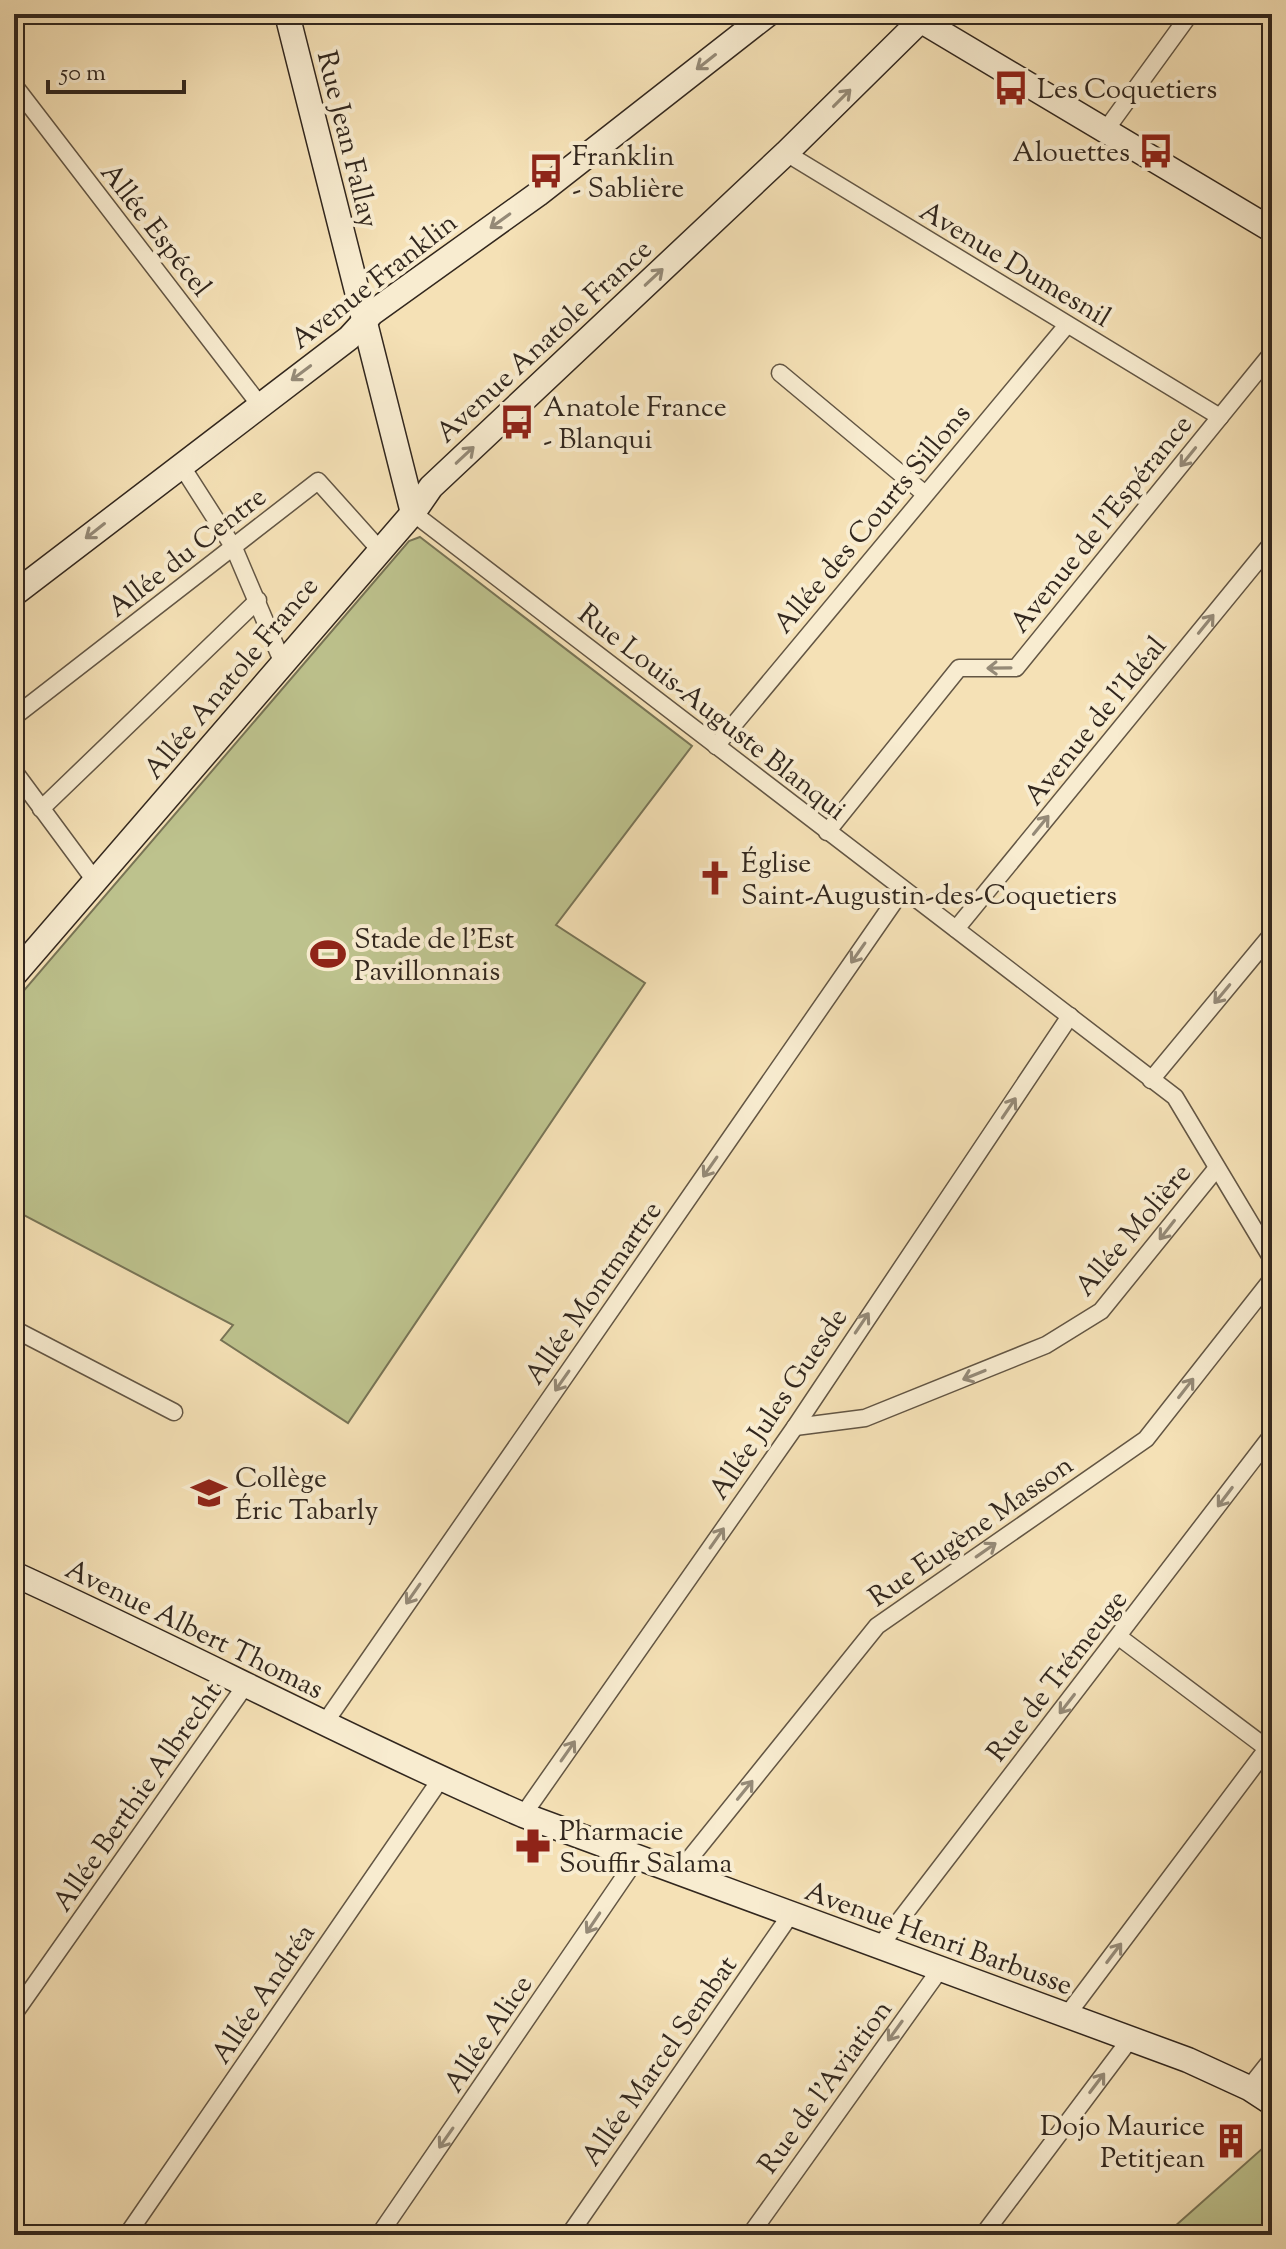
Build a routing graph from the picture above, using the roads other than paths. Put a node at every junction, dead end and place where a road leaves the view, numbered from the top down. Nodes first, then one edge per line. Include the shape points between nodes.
1 (287, 14) edge
2 (768, 14) edge
3 (1190, 14) edge
4 (923, 17) edge
5 (14, 85) edge
6 (1105, 131) junction
7 (786, 153) junction
8 (1272, 230) edge
9 (363, 325) junction
10 (1067, 325) junction
11 (1272, 353) edge
12 (780, 373) dead end
13 (259, 404) junction
14 (1220, 417) junction
15 (181, 465) junction
16 (925, 494) junction
17 (413, 513) junction
18 (1272, 543) edge
19 (234, 548) junction
20 (379, 549) junction
21 (14, 594) edge
22 (258, 600) junction
23 (282, 661) junction
24 (14, 717) edge
25 (716, 746) junction
26 (14, 771) edge
27 (41, 809) junction
28 (827, 832) junction
29 (96, 882) junction
30 (903, 889) junction
31 (956, 929) junction
32 (1272, 934) edge
33 (14, 975) edge
34 (1070, 1016) junction
35 (1151, 1080) junction
36 (1216, 1169) junction
37 (1270, 1250) edge
38 (1272, 1279) edge
39 (14, 1329) edge
40 (174, 1412) dead end
41 (795, 1427) junction
42 (1272, 1435) edge
43 (14, 1574) edge
44 (1119, 1637) junction
45 (245, 1686) junction
46 (324, 1724) junction
47 (1270, 1748) edge
48 (440, 1780) junction
49 (523, 1815) junction
50 (637, 1858) junction
51 (678, 1873) junction
52 (791, 1914) junction
53 (880, 1946) junction
54 (941, 1968) junction
55 (14, 2014) edge
56 (1067, 2015) junction
57 (1131, 2038) junction
58 (1272, 2059) edge
59 (1249, 2088) junction
60 (1272, 2103) edge
61 (127, 2235) edge
62 (379, 2235) edge
63 (569, 2235) edge
64 (750, 2235) edge
65 (983, 2235) edge

1 - 9 street, Rue Jean Fallay
2 -> 9 street, Avenue Franklin via 538,194 372,313
3 - 6 street
4 - 6 street
7 -> 4 street, Avenue Anatole France
5 - 13 street, Allée Espécel
6 - 8 street
7 - 10 street, Avenue Dumesnil
17 -> 7 street, Avenue Anatole France via 431,487
9 -> 13 street, Avenue Franklin
9 - 17 street, Rue Jean Fallay
10 - 14 street, Avenue Dumesnil
10 - 16 street, Allée des Courts Sillons
11 - 14 street, Avenue de l'Espérance
12 - 16 street
13 - 15 street, Avenue Franklin
14 -> 28 street, Avenue de l'Espérance via 1016,668 959,668
15 - 19 street
15 -> 21 street, Avenue Franklin
16 - 25 street, Allée des Courts Sillons
17 - 20 street, Allée Anatole France
17 - 25 street, Rue Louis-Auguste Blanqui
31 -> 18 street, Avenue de l'Idéal
19 - 20 street, Allée du Centre via 318,481
19 - 22 street
19 - 24 street, Allée du Centre
20 - 23 street, Allée Anatole France
22 - 23 street
22 - 27 street
23 - 29 street, Allée Anatole France
25 - 28 street, Rue Louis-Auguste Blanqui
26 - 27 street
27 - 29 street
28 - 30 street, Rue Louis-Auguste Blanqui
29 - 33 street, Allée Anatole France
30 - 31 street, Rue Louis-Auguste Blanqui
30 -> 46 street, Allée Montmartre
31 - 34 street, Rue Louis-Auguste Blanqui
32 -> 35 street
34 - 35 street, Rue Louis-Auguste Blanqui
41 -> 34 street, Allée Jules Guesde
35 - 36 street, Rue Louis-Auguste Blanqui via 1175,1097
36 - 37 street, Rue Louis-Auguste Blanqui
36 -> 41 street, Allée Molière via 1101,1311 1046,1345 865,1418
51 -> 38 street, Rue Eugène Masson via 877,1626 1146,1439
39 - 40 street
49 -> 41 street, Allée Jules Guesde
42 -> 44 street, Rue de Trémeuge
43 - 45 street, Avenue Albert Thomas via 158,1639
44 - 47 street
44 -> 53 street, Rue de Trémeuge
45 - 46 street, Avenue Albert Thomas
45 - 55 street, Allée Berthie Albrecht
46 - 48 street, Avenue Albert Thomas
56 -> 47 street
48 - 49 street, Avenue Henri Barbusse
48 - 61 street, Allée Andréa
49 - 50 street, Avenue Henri Barbusse
50 - 51 street, Avenue Henri Barbusse
50 -> 62 street, Allée Alice
51 - 52 street, Avenue Henri Barbusse
52 - 53 street, Avenue Henri Barbusse
52 - 63 street, Allée Marcel Sembat
53 - 54 street, Avenue Henri Barbusse
54 - 56 street, Avenue Henri Barbusse
54 -> 64 street, Rue de l'Aviation
56 - 57 street, Avenue Henri Barbusse
57 - 59 street, Avenue Henri Barbusse
65 -> 57 street
58 - 59 street
59 - 60 street, Avenue Henri Barbusse

